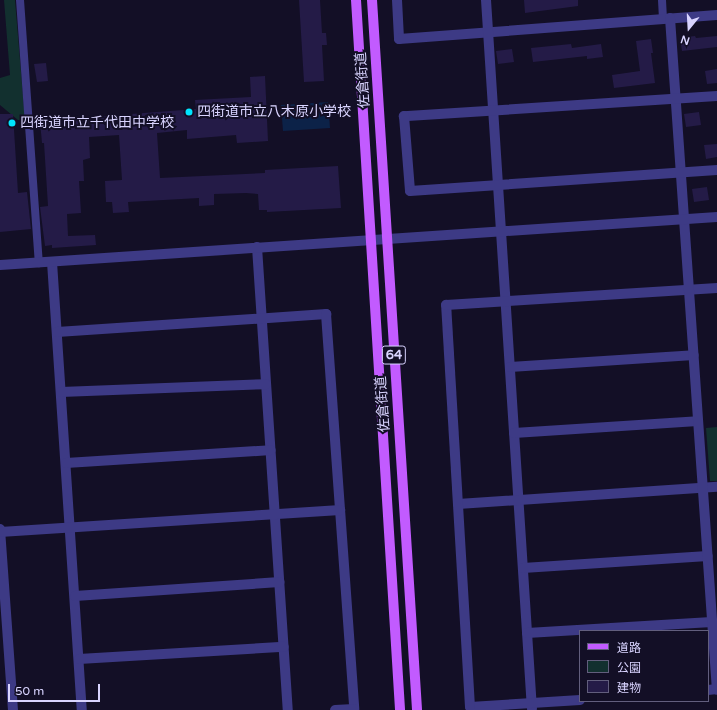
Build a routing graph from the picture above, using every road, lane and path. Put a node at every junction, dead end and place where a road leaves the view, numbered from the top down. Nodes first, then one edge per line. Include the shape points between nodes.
1 (20, 0) edge
2 (356, 0) edge
3 (372, 0) edge
4 (397, 0) edge
5 (486, 0) edge
6 (662, 0) edge
7 (717, 16) edge
8 (666, 18) junction
9 (488, 32) junction
10 (717, 96) edge
11 (676, 99) junction
12 (493, 110) junction
13 (717, 170) edge
14 (681, 173) junction
15 (498, 185) junction
16 (717, 217) edge
17 (684, 219) junction
18 (501, 231) junction
19 (387, 239) junction
20 (372, 240) junction
21 (257, 247) junction
22 (52, 262) junction
23 (39, 263) junction
24 (0, 265) edge
25 (717, 288) edge
26 (689, 290) junction
27 (505, 302) junction
28 (262, 318) junction
29 (57, 332) junction
30 (694, 355) junction
31 (510, 367) junction
32 (266, 384) junction
33 (61, 392) junction
34 (698, 421) junction
35 (514, 433) junction
36 (271, 450) junction
37 (66, 463) junction
38 (717, 487) edge
39 (703, 488) junction
40 (518, 500) junction
41 (458, 504) junction
42 (340, 510) junction
43 (275, 514) junction
44 (70, 527) junction
45 (0, 531) edge
46 (708, 556) junction
47 (523, 568) junction
48 (280, 582) junction
49 (75, 596) junction
50 (3, 607) edge
51 (712, 622) junction
52 (527, 633) junction
53 (284, 647) junction
54 (79, 659) junction
55 (0, 679) edge
56 (11, 679) junction
57 (717, 681) edge
58 (717, 689) edge
59 (579, 700) edge
60 (532, 707) edge
61 (13, 710) edge
62 (82, 710) edge
63 (288, 710) edge
64 (335, 710) edge
65 (400, 710) edge
66 (417, 710) edge

1 - 23 street
2 - 20 main road, 佐倉街道 / 64
3 - 19 main road, 佐倉街道 / 64
4 - 9 street via 399,39
5 - 9 street
6 - 8 street
7 - 8 street
8 - 9 street
8 - 11 street
9 - 12 street
10 - 11 street
11 - 12 street
11 - 14 street
12 - 15 street
12 - 15 street via 404,116 410,191
13 - 14 street
14 - 15 street
14 - 17 street
15 - 18 street
16 - 17 street
17 - 18 street
17 - 26 street
18 - 19 street
18 - 27 street
19 - 20 street
19 - 66 main road, 佐倉街道 / 64
20 - 21 street
20 - 65 main road, 佐倉街道 / 64
21 - 22 street
21 - 28 street
22 - 23 street
22 - 29 street
23 - 24 street
25 - 26 street
26 - 27 street
26 - 30 street
27 - 31 street
27 - 41 street via 446,305
28 - 29 street
28 - 32 street
28 - 42 street via 326,314
29 - 33 street
30 - 31 street
30 - 34 street
31 - 35 street
32 - 33 street
32 - 36 street
33 - 37 street
34 - 35 street
34 - 39 street
35 - 40 street
36 - 37 street
36 - 43 street
37 - 44 street
38 - 39 street
39 - 40 street
39 - 46 street
40 - 41 street
40 - 47 street
41 - 60 street via 470,707
42 - 43 street
42 - 64 street via 354,709
43 - 44 street
43 - 48 street
44 - 45 street
44 - 49 street
45 - 50 street
46 - 47 street
46 - 51 street
47 - 52 street
48 - 49 street
48 - 53 street
49 - 54 street
50 - 56 street
51 - 52 street
51 - 57 street
52 - 60 street
53 - 54 street
53 - 63 street
54 - 62 street
55 - 56 street
56 - 61 street
57 - 58 street
59 - 60 street

